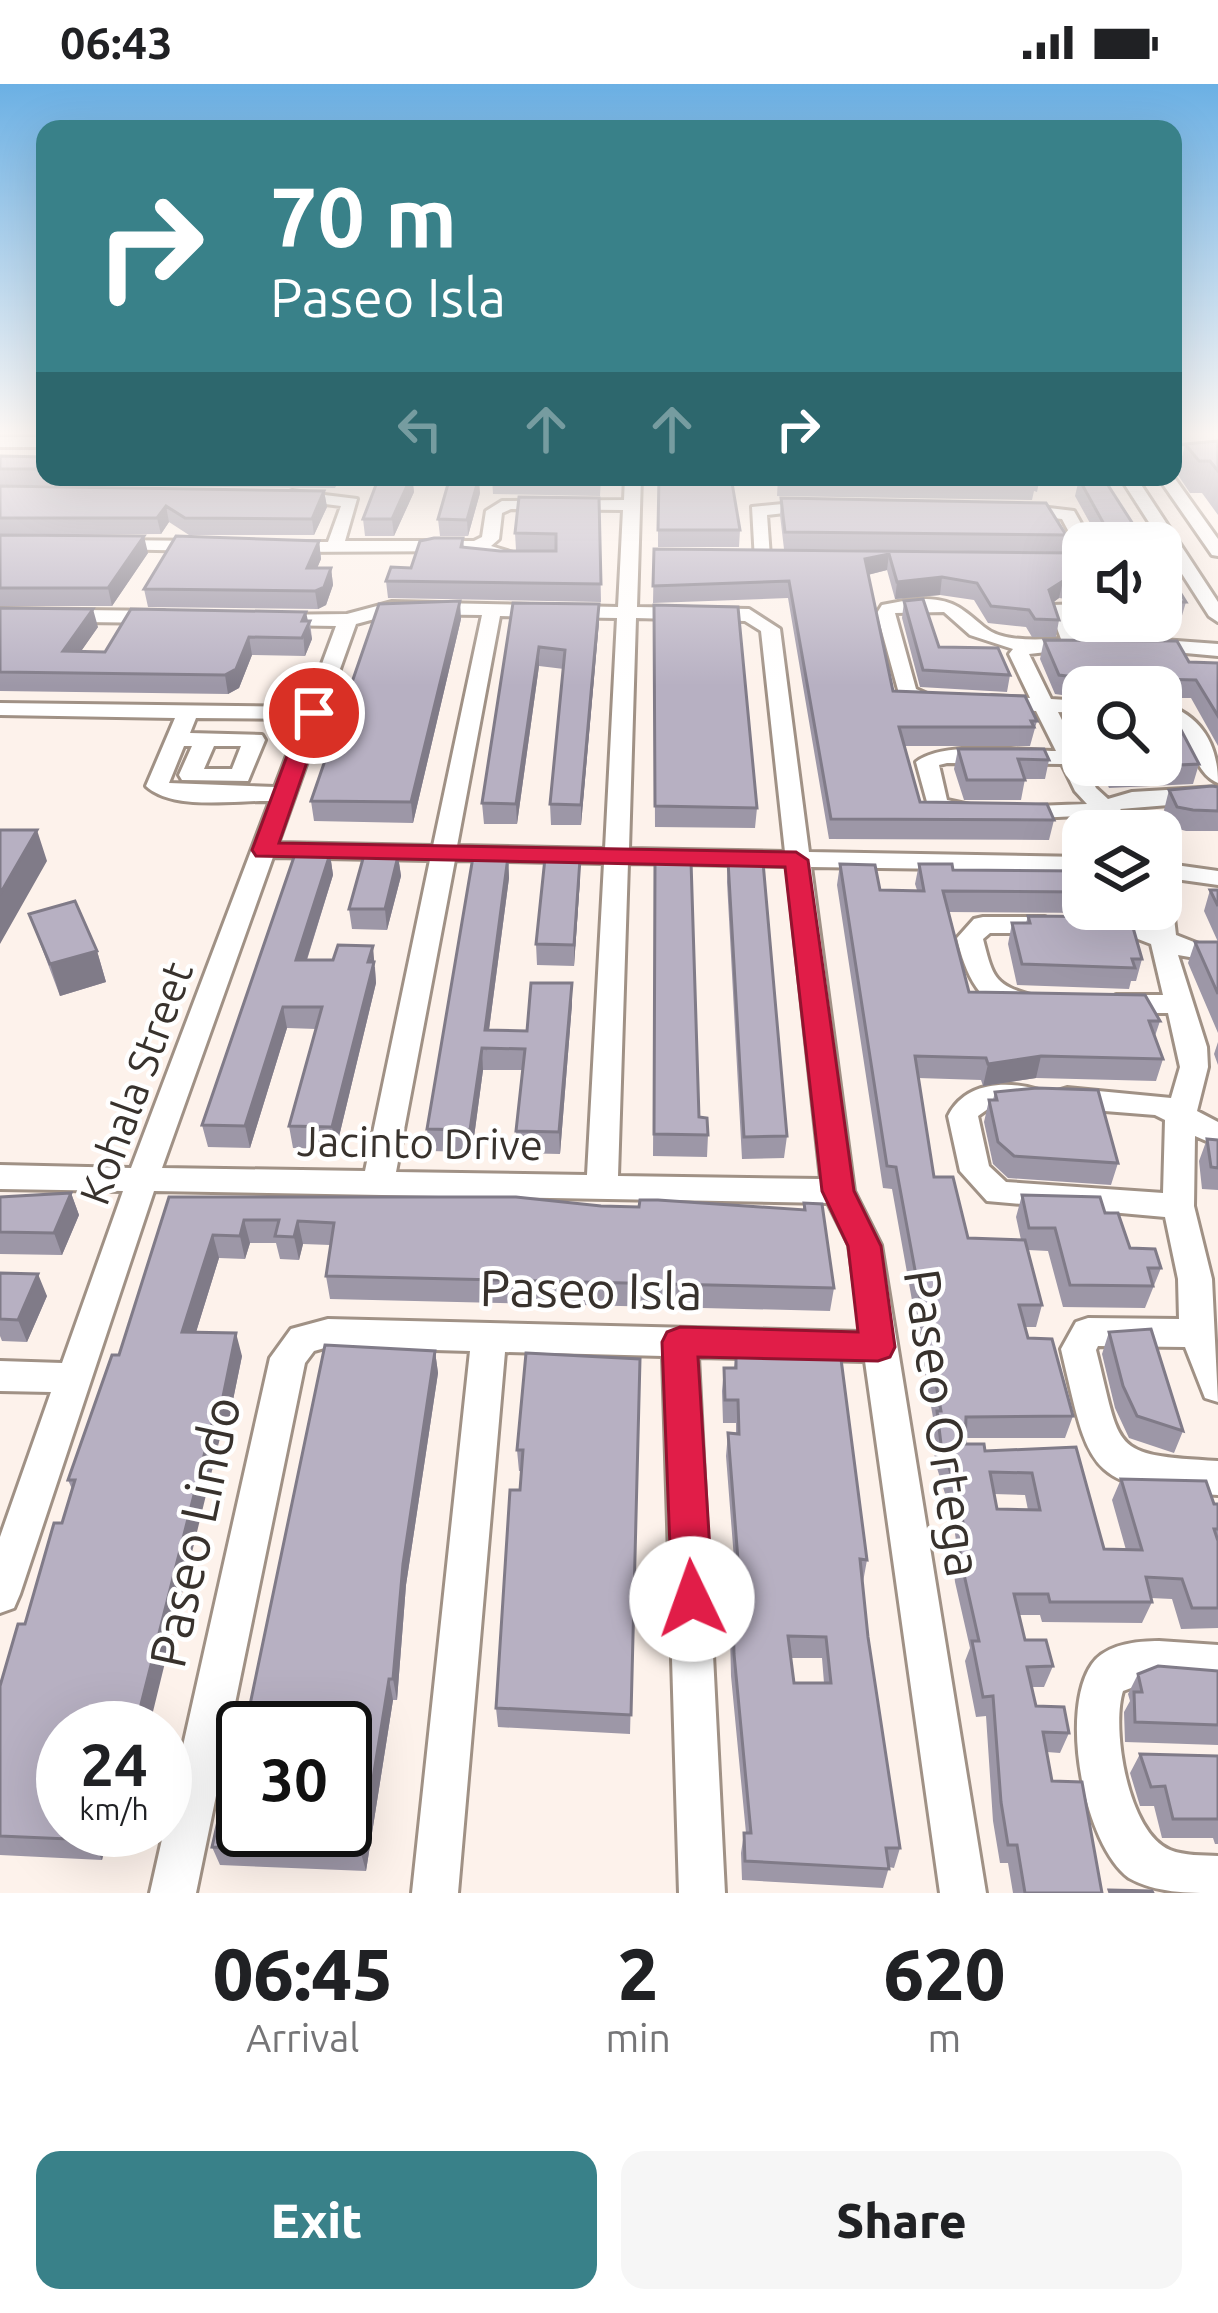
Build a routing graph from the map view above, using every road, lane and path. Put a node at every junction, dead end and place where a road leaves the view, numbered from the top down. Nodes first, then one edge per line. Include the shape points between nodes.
1 (345, 517) edge
2 (493, 517) edge
3 (632, 517) edge
4 (760, 517) edge
5 (1155, 517) edge
6 (1195, 517) edge
7 (86, 544) edge
8 (224, 546) edge
9 (478, 546) junction
10 (268, 547) edge
11 (334, 548) junction
12 (1218, 551) edge
13 (633, 556) junction
14 (655, 556) edge
15 (740, 557) edge
16 (533, 560) edge
17 (1182, 569) edge
18 (1189, 571) junction
19 (1218, 580) edge
20 (1215, 606) edge
21 (492, 610) junction
22 (627, 611) junction
23 (0, 615) edge
24 (357, 615) junction
25 (189, 617) edge
26 (260, 618) edge
27 (1218, 640) edge
28 (1081, 642) edge
29 (1145, 642) edge
30 (1145, 645) junction
31 (1024, 647) junction
32 (1218, 650) edge
33 (950, 702) edge
34 (974, 702) edge
35 (1044, 704) junction
36 (1062, 705) edge
37 (0, 710) edge
38 (187, 713) junction
39 (314, 713) junction
40 (1182, 718) edge
41 (175, 739) junction
42 (1062, 739) edge
43 (206, 740) dead end
44 (1062, 758) edge
45 (1218, 776) edge
46 (285, 794) junction
47 (1218, 794) edge
48 (1130, 810) edge
49 (1062, 815) edge
50 (264, 850) junction
51 (442, 854) junction
52 (617, 857) junction
53 (796, 860) junction
54 (1218, 860) edge
55 (1062, 864) edge
56 (1182, 864) edge
57 (1182, 870) edge
58 (1218, 878) edge
59 (1062, 925) edge
60 (1164, 930) edge
61 (1172, 930) edge
62 (1218, 954) edge
63 (1048, 1003) edge
64 (1089, 1004) edge
65 (1177, 1004) junction
66 (1180, 1119) junction
67 (1218, 1136) edge
68 (0, 1177) edge
69 (143, 1178) junction
70 (378, 1186) junction
71 (602, 1188) junction
72 (838, 1191) junction
73 (1178, 1206) junction
74 (1206, 1280) edge
75 (1196, 1333) junction
76 (303, 1339) joint
77 (489, 1340) junction
78 (680, 1342) junction
79 (878, 1347) junction
80 (0, 1376) edge
81 (75, 1378) junction
82 (1218, 1387) edge
83 (1218, 1478) edge
84 (0, 1594) edge
85 (1218, 1666) edge
86 (1218, 1879) edge
87 (173, 1893) edge
88 (435, 1893) edge
89 (702, 1893) edge
90 (963, 1893) edge

1 - 11 street
2 - 9 street via 490,539
3 - 13 street
4 - 15 street via 770,558
5 - 18 street
6 - 12 street
7 - 8 street
9 - 11 street
9 - 16 street via 501,559
10 - 11 street
13 - 14 street
13 - 22 street
17 - 18 street
18 - 19 street
18 - 20 street
21 - 22 street
21 - 24 street
21 - 51 street
22 - 52 street
22 - 53 street, Paseo Ortega via 736,613 770,629
23 - 25 street
24 - 26 street
24 - 39 street, Kohala Street
27 - 30 street
28 - 31 street
29 - 30 street
30 - 32 street
31 - 33 street via 977,631 956,608 886,611 907,693
31 - 35 street via 1018,654
34 - 35 street
35 - 36 street
35 - 42 street
37 - 38 street
38 - 39 street
38 - 41 street
39 - 46 street, Kohala Street
40 - 45 street
41 - 43 street
41 - 46 street via 157,786
44 - 49 street via 937,757 926,768 933,798 946,809
46 - 50 street, Kohala Street
47 - 48 street
50 - 51 street
50 - 69 street, Kohala Street
51 - 52 street
51 - 70 street
52 - 53 street
52 - 71 street
53 - 55 street
53 - 72 street, Paseo Ortega
54 - 56 street
57 - 58 street
59 - 63 street via 992,924 972,932 989,993
60 - 65 street
61 - 62 street via 1201,954
64 - 65 street
65 - 66 street via 1194,1067
66 - 67 street
66 - 73 street
66 - 73 street via 1125,1100 997,1096 978,1099 963,1116 975,1171 998,1193
68 - 69 street, Jacinto Drive
69 - 70 street, Jacinto Drive
69 - 81 street, Kohala Street
70 - 71 street, Jacinto Drive
71 - 72 street, Jacinto Drive
72 - 79 street, Paseo Ortega via 865,1246
73 - 74 street
74 - 75 street
75 - 82 street
75 - 83 street via 1104,1329 1088,1332 1078,1349 1103,1445 1120,1466 1142,1475
76 - 77 street, Paseo Isla
76 - 87 street, Paseo Lindo via 288,1358
77 - 78 street, Paseo Isla
77 - 88 street
78 - 79 street, Paseo Isla
78 - 89 street
79 - 90 street, Paseo Ortega
80 - 81 street
81 - 84 street, Kohala Street
85 - 86 street via 1123,1666 1102,1682 1094,1708 1126,1843 1171,1877

